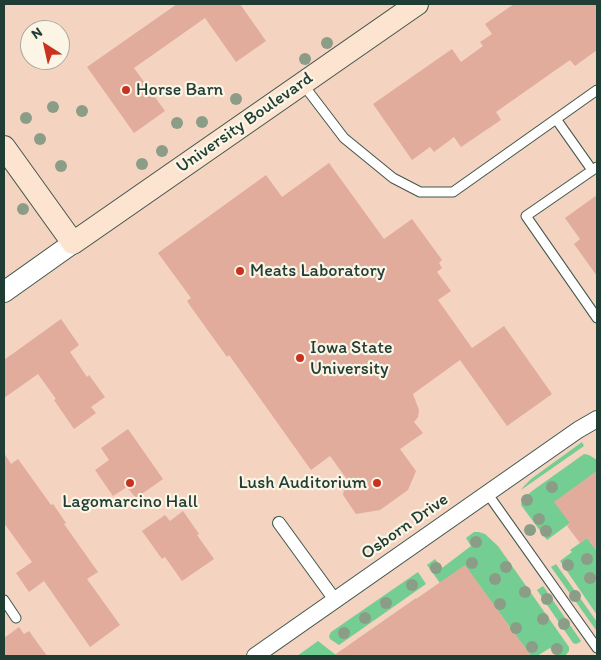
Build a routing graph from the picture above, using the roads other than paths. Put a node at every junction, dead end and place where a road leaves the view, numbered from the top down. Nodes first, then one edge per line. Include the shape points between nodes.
1 (417, 4) edge
2 (302, 83) junction
3 (597, 90) edge
4 (556, 119) junction
5 (4, 147) edge
6 (595, 169) edge
7 (73, 243) junction
8 (4, 292) edge
9 (597, 318) edge
10 (597, 411) edge
11 (597, 419) edge
12 (578, 430) junction
13 (487, 493) junction
14 (278, 523) dead end
15 (4, 600) edge
16 (335, 600) junction
17 (16, 618) dead end
18 (597, 648) edge
19 (255, 656) edge

1 - 2 main road, University Boulevard
2 - 4 lane via 344,138 393,178 420,192 453,192
2 - 7 main road, University Boulevard
3 - 4 lane
4 - 6 lane
5 - 7 main road
6 - 9 lane via 526,216
7 - 8 street
10 - 12 street, Osborn Drive
11 - 12 street, Osborn Drive
12 - 13 street, Osborn Drive
13 - 16 street, Osborn Drive
13 - 18 lane
14 - 16 street
15 - 17 lane
16 - 19 street, Osborn Drive

